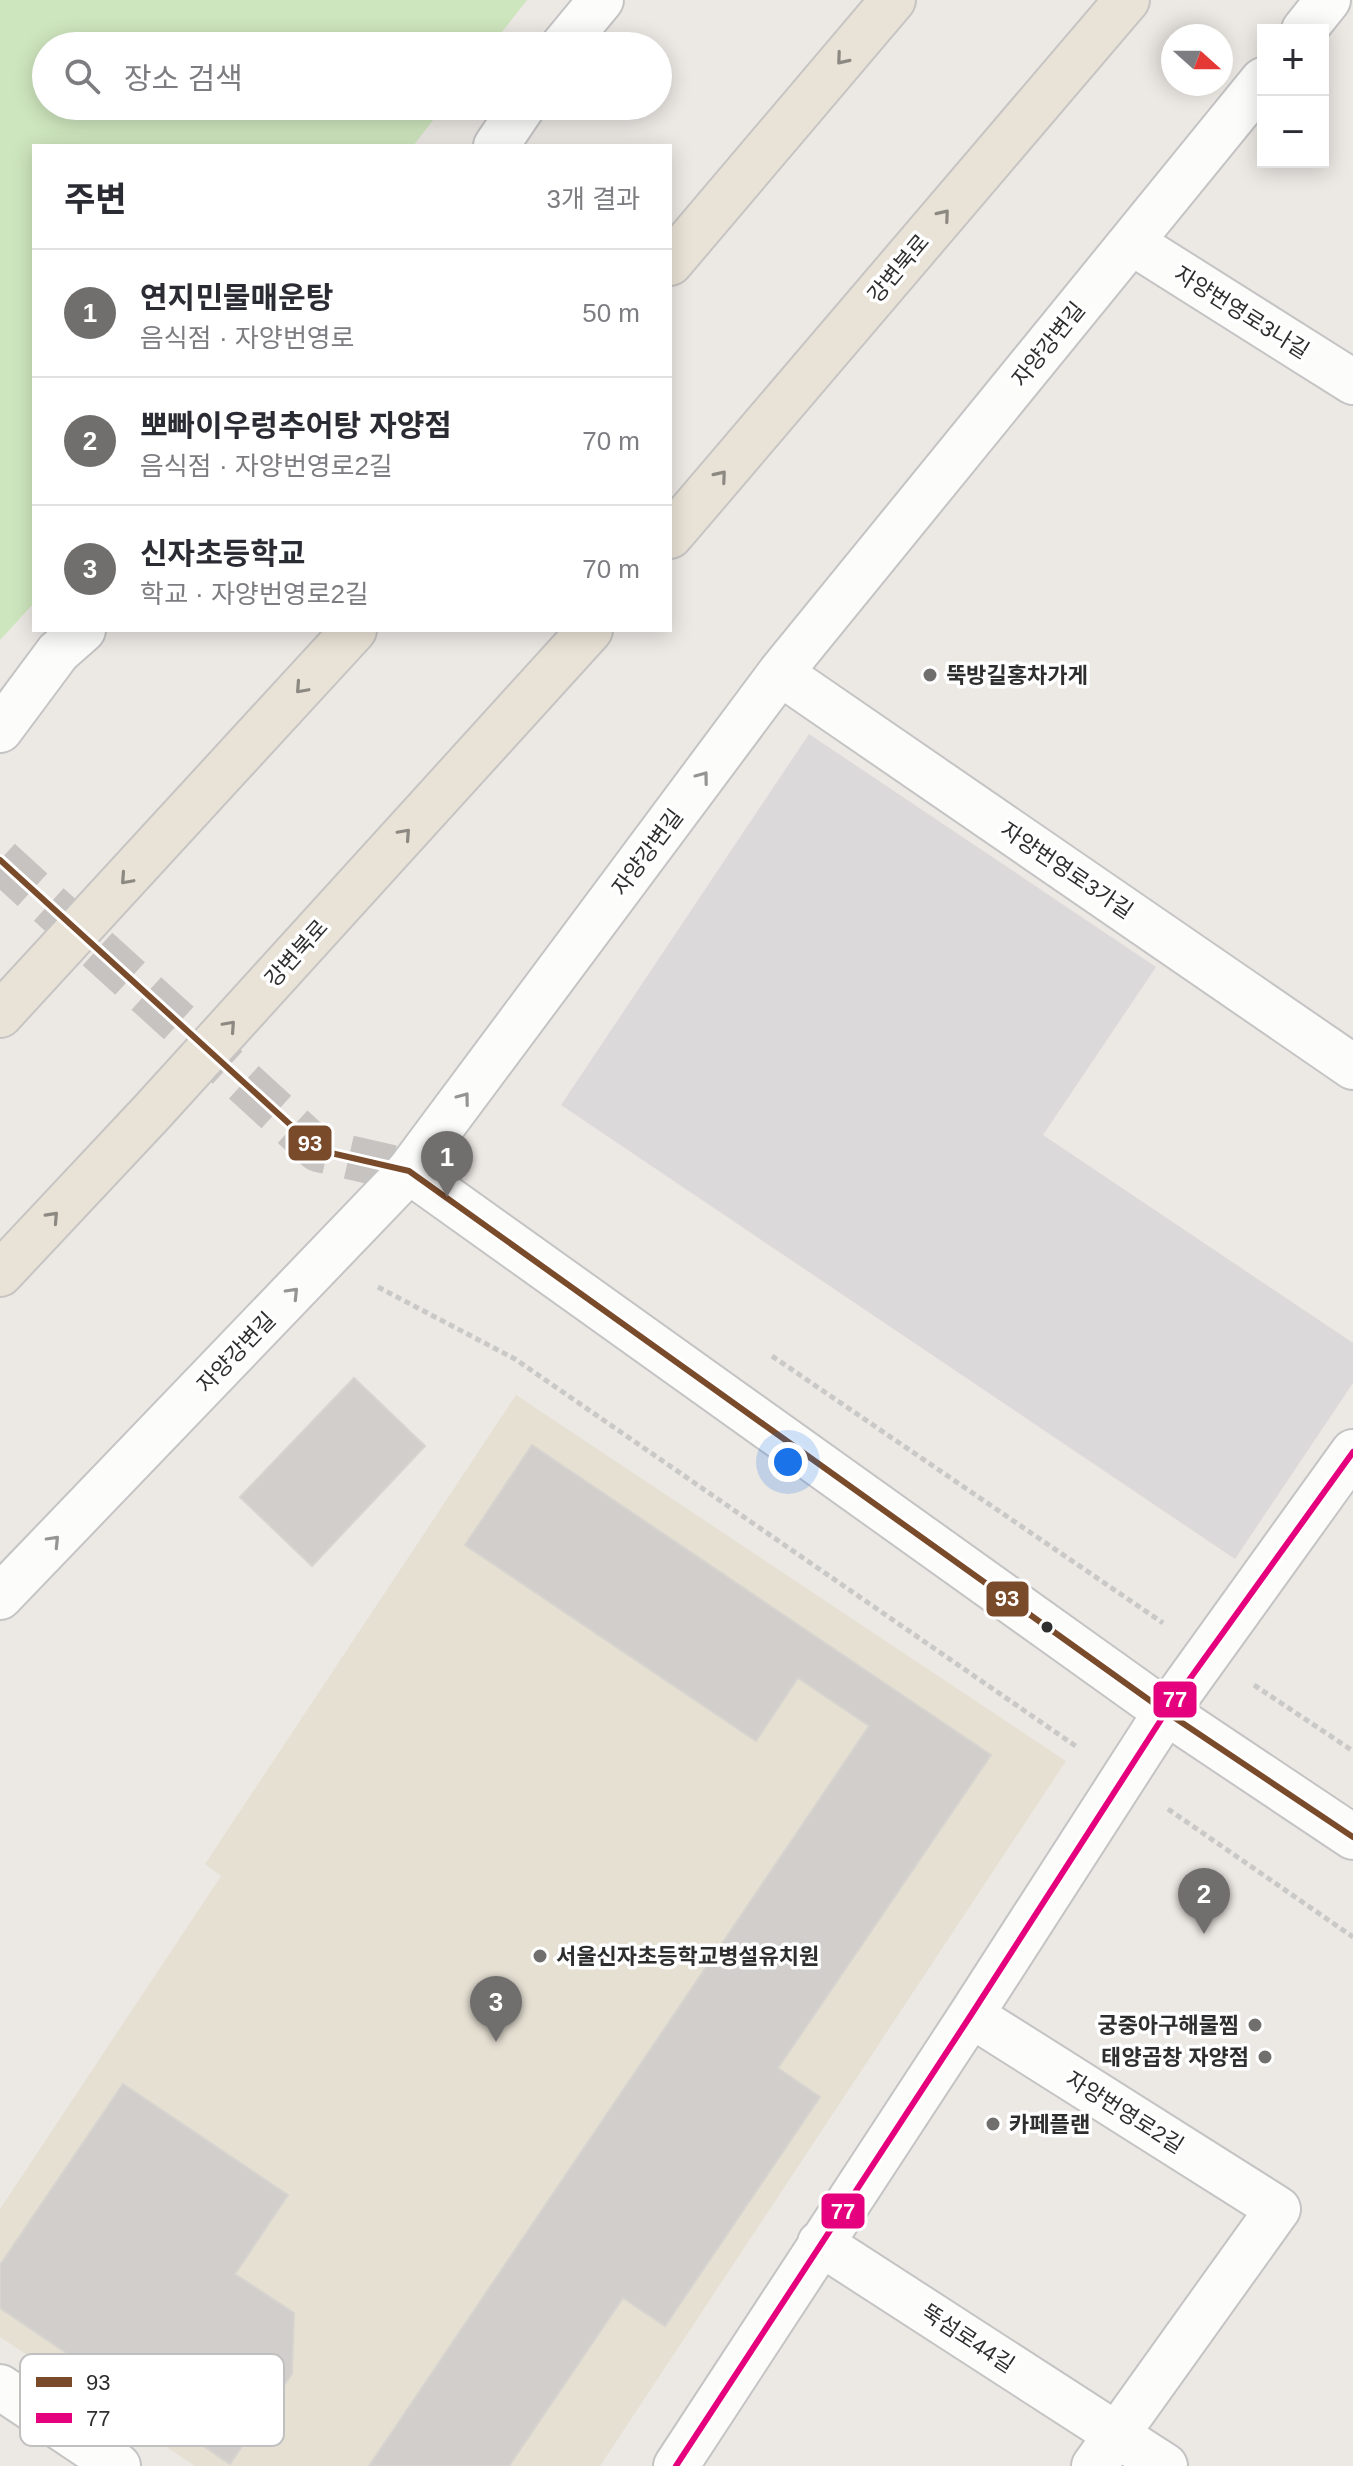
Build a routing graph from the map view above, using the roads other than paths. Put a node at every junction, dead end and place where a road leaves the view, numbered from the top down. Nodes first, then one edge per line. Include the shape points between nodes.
1 (601, 0) edge
2 (893, 0) edge
3 (1127, 0) edge
4 (1328, 0) edge
5 (1309, 24) edge
6 (575, 32) edge
7 (1257, 87) edge
8 (514, 120) edge
9 (497, 144) edge
10 (1131, 242) junction
11 (672, 261) edge
12 (1353, 382) edge
13 (672, 534) edge
14 (81, 632) edge
15 (352, 632) edge
16 (588, 632) edge
17 (780, 673) junction
18 (0, 730) edge
19 (0, 1015) edge
20 (1353, 1067) edge
21 (409, 1171) junction
22 (0, 1274) edge
23 (1353, 1452) edge
24 (0, 1597) edge
25 (1166, 1712) junction
26 (1353, 1837) edge
27 (971, 2015) junction
28 (820, 2243) junction
29 (85, 2446) edge
30 (1105, 2450) edge
31 (118, 2466) edge
32 (676, 2466) edge
33 (1165, 2466) edge

1 - 6 street
2 -> 11 highway
13 -> 3 highway, 강변북로
4 - 5 street
7 - 10 street, 자양강변길
8 - 9 street
10 - 12 street, 자양번영로3나길
10 - 17 street, 자양강변길
14 - 18 street via 58,652
15 -> 19 highway
22 -> 16 highway, 강변북로
17 - 20 street, 자양번영로3가길
21 -> 17 street, 자양강변길
24 -> 21 street, 자양강변길
21 - 25 street
23 - 25 street
25 - 26 street
25 - 27 street
27 - 28 street
27 - 30 street, 자양번영로2길 via 1278,2209
28 - 30 street, 뚝섬로44길
28 - 32 street
29 - 31 street
30 - 33 street, 뚝섬로44길

